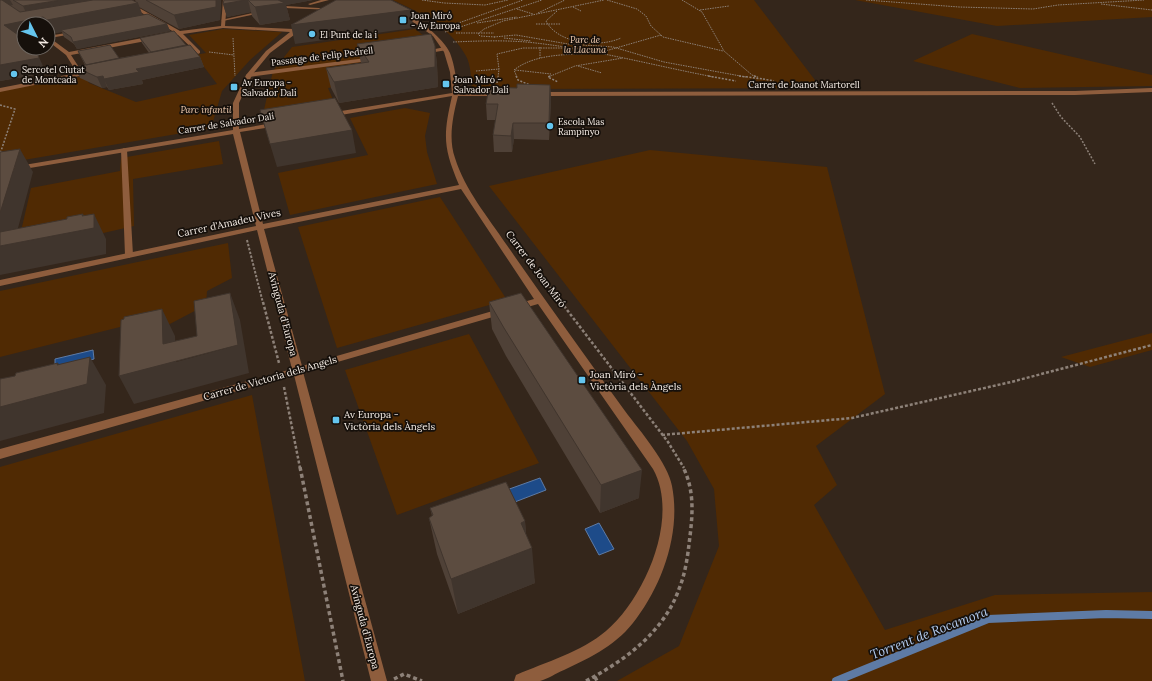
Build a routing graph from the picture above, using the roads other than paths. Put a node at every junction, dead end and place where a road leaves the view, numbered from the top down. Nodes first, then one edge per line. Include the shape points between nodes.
1 (225, 0) edge
2 (327, 0) edge
3 (376, 0) edge
4 (139, 2) edge
5 (122, 3) edge
6 (129, 4) junction
7 (300, 7) junction
8 (324, 16) edge
9 (153, 17) junction
10 (146, 18) edge
11 (223, 20) junction
12 (311, 23) edge
13 (223, 27) junction
14 (80, 31) edge
15 (295, 31) junction
16 (179, 33) junction
17 (56, 36) edge
18 (56, 44) edge
19 (445, 50) junction
20 (191, 53) edge
21 (68, 54) junction
22 (414, 54) edge
23 (382, 58) edge
24 (99, 71) edge
25 (80, 74) junction
26 (249, 75) junction
27 (0, 90) edge
28 (1152, 90) edge
29 (455, 94) junction
30 (507, 94) edge
31 (529, 94) edge
32 (323, 116) edge
33 (285, 123) edge
34 (236, 131) junction
35 (124, 150) junction
36 (0, 171) edge
37 (463, 186) junction
38 (260, 227) junction
39 (129, 256) junction
40 (0, 283) edge
41 (540, 300) junction
42 (298, 370) junction
43 (0, 454) edge
44 (379, 681) edge
45 (522, 681) edge

1 - 11 street
2 - 7 street
3 - 19 street, Carrer de Joan Miró via 402,12 435,35
4 - 6 street
5 - 6 street
6 - 9 street
7 - 8 street via 338,9
7 - 11 street via 285,7
9 - 10 street
9 - 16 street
11 - 13 street
12 - 15 street, Avinguda d'Europa
13 - 15 street
13 - 16 street
14 - 17 street
15 - 26 street, Avinguda d'Europa via 268,52
16 - 20 street via 198,52
16 - 21 street
18 - 21 street
19 - 22 street
19 - 29 street, Carrer de Joan Miró via 453,72
21 - 25 street
23 - 26 street, Passatge de Felip Pedrell
24 - 25 street
25 - 27 street
26 - 34 street, Avinguda d'Europa via 236,103
28 - 31 street, Carrer de Joanot Martorell
29 - 30 street
29 - 32 street
29 - 37 street, Carrer de Joan Miró via 448,136 451,158
33 - 34 street, Carrer de Salvador Dalí
34 - 35 street, Carrer de Salvador Dalí
34 - 38 street, Avinguda d'Europa
35 - 36 street, Carrer de Salvador Dalí
35 - 39 street
37 - 38 street, Carrer d'Amadeu Vives
37 - 41 street, Carrer de Joan Miró
38 - 39 street, Carrer d'Amadeu Vives
38 - 42 street, Avinguda d'Europa
39 - 40 street, Carrer d'Amadeu Vives
41 - 42 street, Carrer de Victoria dels Angels
41 - 45 street, Carrer de Joan Miró via 660,470 668,497 668,515 663,544 649,587 630,616 611,636
42 - 43 street, Carrer de Victoria dels Angels
42 - 44 street, Avinguda d'Europa

